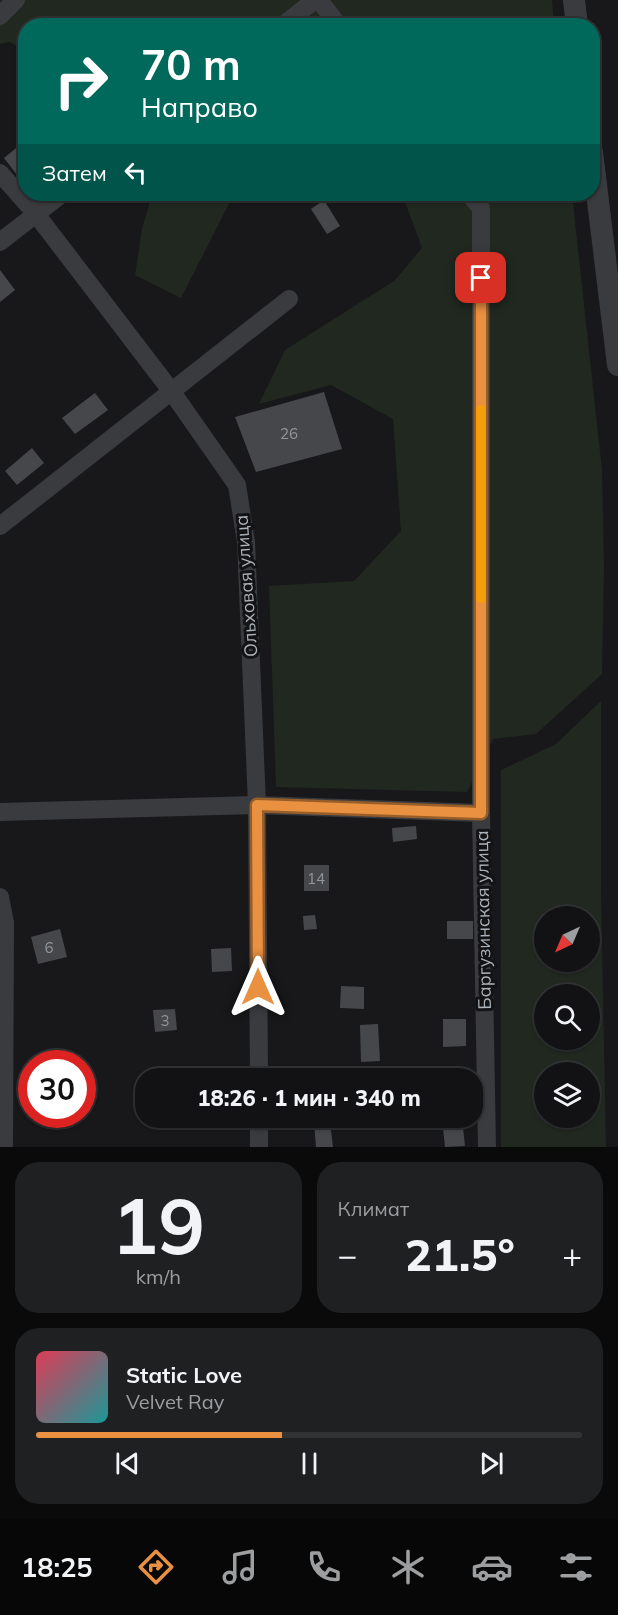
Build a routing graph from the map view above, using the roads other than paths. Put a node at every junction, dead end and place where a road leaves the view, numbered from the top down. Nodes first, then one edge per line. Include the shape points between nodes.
1 (16, 0) edge
2 (317, 0) edge
3 (574, 0) edge
4 (0, 16) edge
5 (293, 18) edge
6 (332, 18) edge
7 (576, 18) edge
8 (0, 173) edge
9 (18, 194) edge
10 (25, 201) edge
11 (53, 201) edge
12 (475, 201) edge
13 (598, 201) edge
14 (36, 214) junction
15 (0, 242) edge
16 (289, 299) dead end
17 (618, 365) edge
18 (172, 392) junction
19 (0, 526) edge
20 (257, 805) junction
21 (0, 812) edge
22 (481, 813) junction
23 (0, 897) edge
24 (259, 1068) edge
25 (259, 1128) edge
26 (4, 1147) edge
27 (259, 1147) edge
28 (487, 1147) edge

1 - 4 street
2 - 5 street
2 - 6 street
3 - 7 street
8 - 9 street, Ольховая улица
10 - 14 street, Ольховая улица
11 - 14 street
12 - 22 street, Баргузинская улица via 481,208
13 - 17 street
14 - 15 street
14 - 18 street, Ольховая улица
16 - 18 street
18 - 19 street
18 - 20 street, Ольховая улица via 237,485 246,542
20 - 21 street
20 - 22 street
20 - 24 street, Ольховая улица
22 - 28 street, Баргузинская улица
23 - 26 street via 5,923
25 - 27 street

